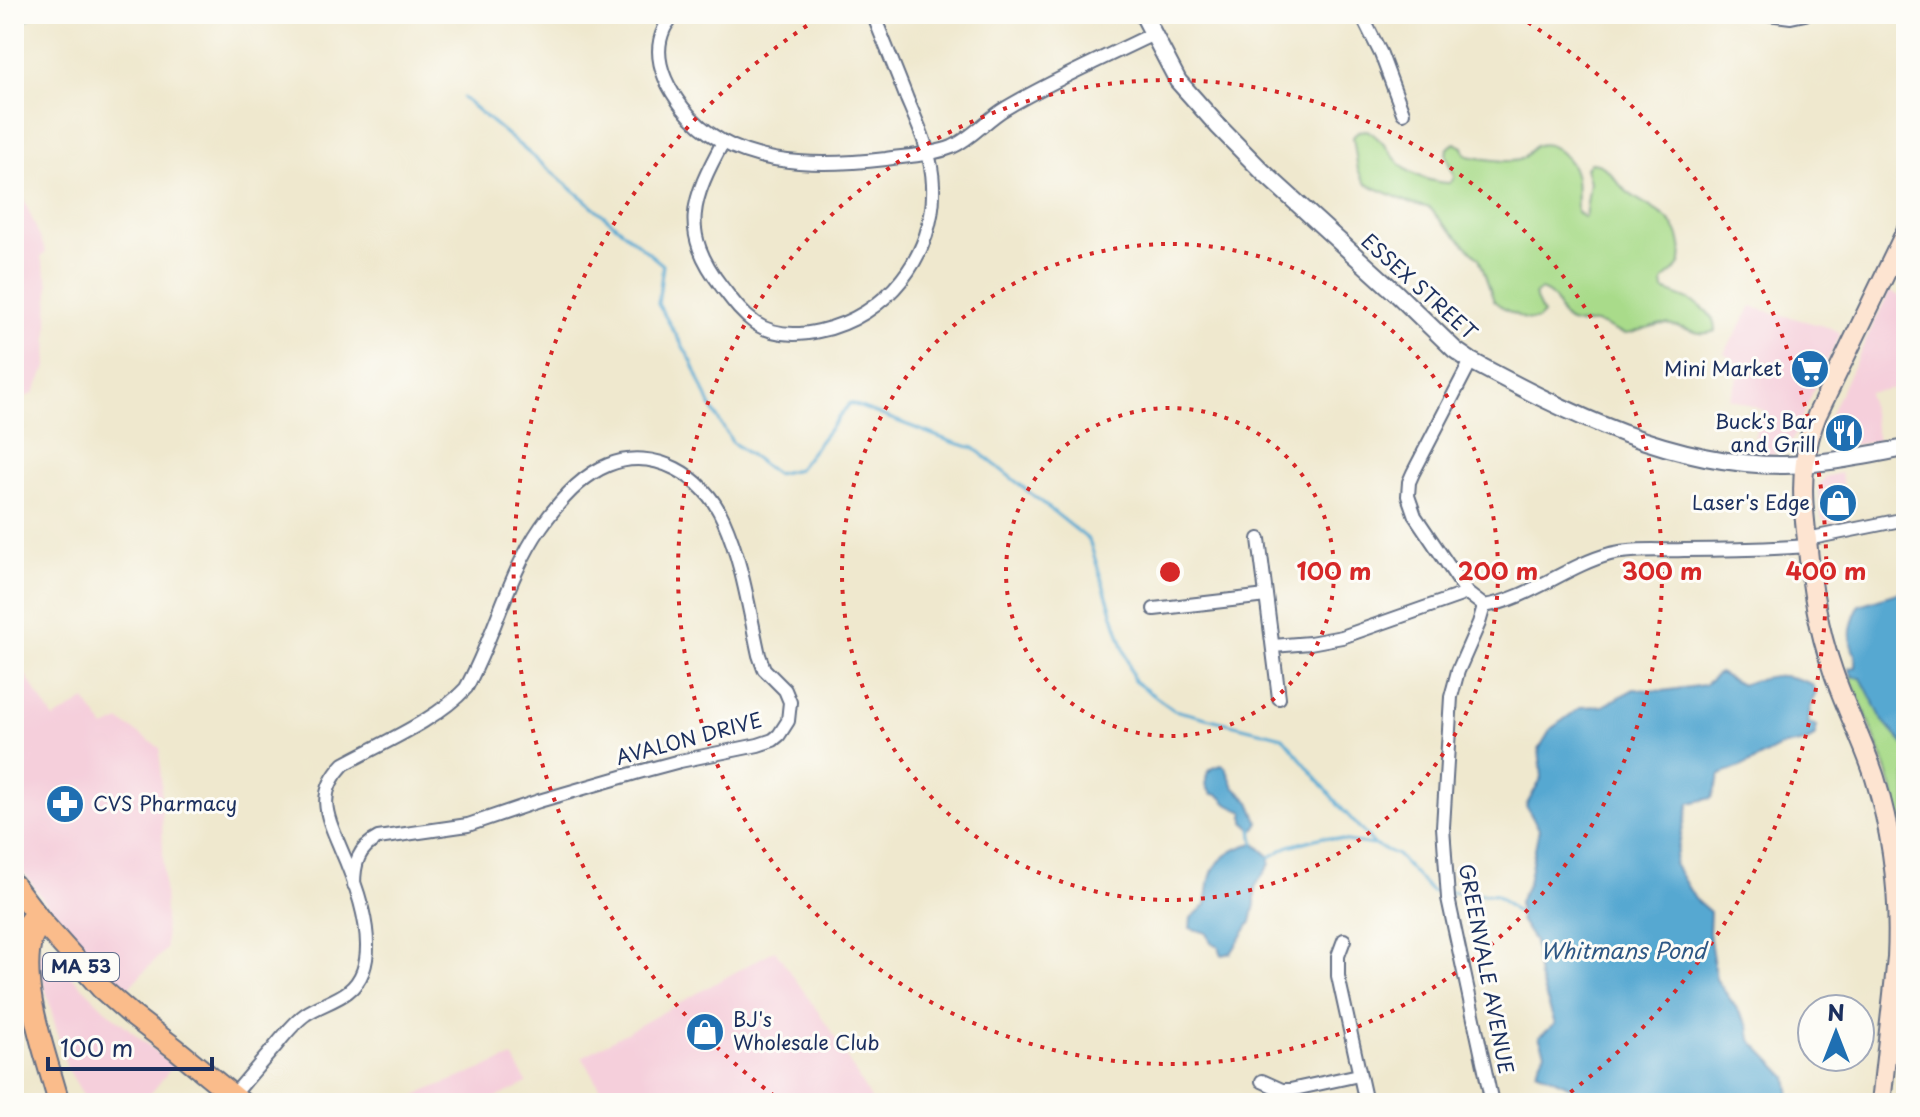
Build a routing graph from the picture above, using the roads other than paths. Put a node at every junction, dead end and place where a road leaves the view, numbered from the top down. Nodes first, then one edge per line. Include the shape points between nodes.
1 (674, 14) edge
2 (873, 14) edge
3 (1143, 14) edge
4 (1361, 14) edge
5 (1768, 14) edge
6 (1805, 14) edge
7 (1153, 34) junction
8 (1403, 113) dead end
9 (723, 142) junction
10 (929, 153) junction
11 (1906, 231) edge
12 (1471, 361) junction
13 (1906, 448) edge
14 (1804, 463) junction
15 (1906, 519) edge
16 (1259, 539) dead end
17 (1807, 542) junction
18 (1467, 593) junction
19 (1266, 596) junction
20 (1484, 606) junction
21 (1154, 609) dead end
22 (1273, 646) junction
23 (1279, 698) dead end
24 (14, 885) edge
25 (354, 885) junction
26 (38, 918) junction
27 (1344, 940) dead end
28 (15, 954) edge
29 (29, 991) junction
30 (1359, 1075) junction
31 (1262, 1081) dead end
32 (237, 1099) edge
33 (59, 1103) edge
34 (1366, 1103) edge
35 (1492, 1103) edge
36 (1881, 1103) edge

1 - 9 street via 660,46 661,71 684,109
2 - 10 street
3 - 7 street, ESSEX STREET
4 - 8 street
5 - 6 street
7 - 10 street via 1004,109 955,146
7 - 12 street, ESSEX STREET via 1178,81 1219,127
9 - 10 street via 777,160 811,164
9 - 10 street via 695,208 694,234 711,272 741,311 756,324 794,335 836,328 860,317 907,273 929,224
11 - 14 main road via 1817,415
12 - 14 street, ESSEX STREET via 1631,437 1745,463
12 - 18 street via 1408,489 1415,516
13 - 14 street, ESSEX STREET
14 - 17 main road
15 - 17 street
16 - 19 street
17 - 20 street via 1758,550 1613,553
17 - 36 main road via 1823,639 1874,776 1892,853 1898,937
18 - 20 street
18 - 22 street via 1342,637
19 - 21 street
19 - 22 street
20 - 35 street, GREENVALE AVENUE via 1451,697 1443,815 1448,893
22 - 23 street
24 - 26 main road, MA 53
25 - 25 street, AVALON DRIVE via 327,817 331,780 344,764 430,717 466,688 525,553 565,498 599,469 632,459 656,462 694,480 707,492 730,539 764,669 788,696 788,721 779,735 766,743 653,768 468,825 378,838 358,856
25 - 32 street, AVALON DRIVE via 368,933 357,982 299,1020
26 - 28 main road via 19,935
26 - 29 main road
26 - 32 main road, MA 53 via 102,989
27 - 30 street via 1338,976
28 - 29 main road
29 - 33 main road
30 - 31 street via 1290,1090
30 - 34 street

